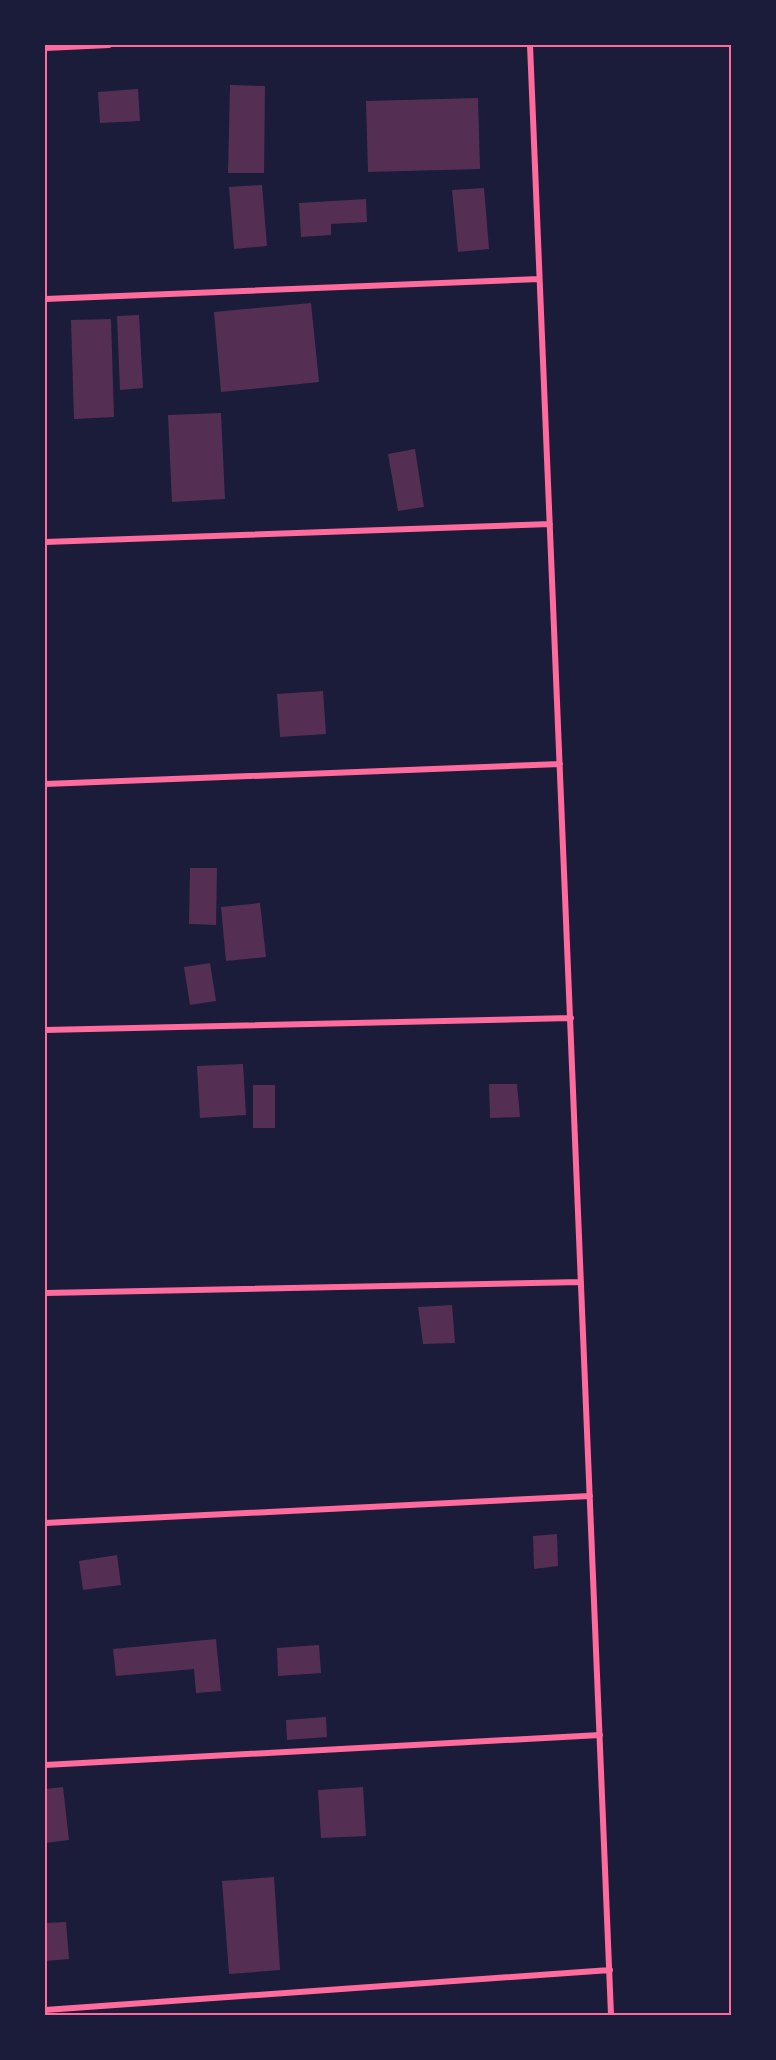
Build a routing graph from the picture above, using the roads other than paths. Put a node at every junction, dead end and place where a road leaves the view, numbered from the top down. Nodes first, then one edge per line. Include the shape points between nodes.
1 (110, 45) edge
2 (530, 45) edge
3 (45, 48) edge
4 (539, 279) junction
5 (45, 299) edge
6 (550, 524) junction
7 (45, 542) edge
8 (560, 764) junction
9 (45, 784) edge
10 (571, 1018) junction
11 (45, 1030) edge
12 (581, 1282) junction
13 (45, 1293) edge
14 (590, 1496) junction
15 (45, 1523) edge
16 (600, 1735) junction
17 (45, 1765) edge
18 (610, 1970) junction
19 (45, 2010) edge
20 (611, 2015) edge

1 - 3 street
2 - 4 street
4 - 5 street
4 - 6 street
6 - 7 street
6 - 8 street
8 - 9 street
8 - 10 street
10 - 11 street
10 - 12 street
12 - 13 street
12 - 14 street
14 - 15 street
14 - 16 street
16 - 17 street
16 - 18 street
18 - 19 street
18 - 20 street

